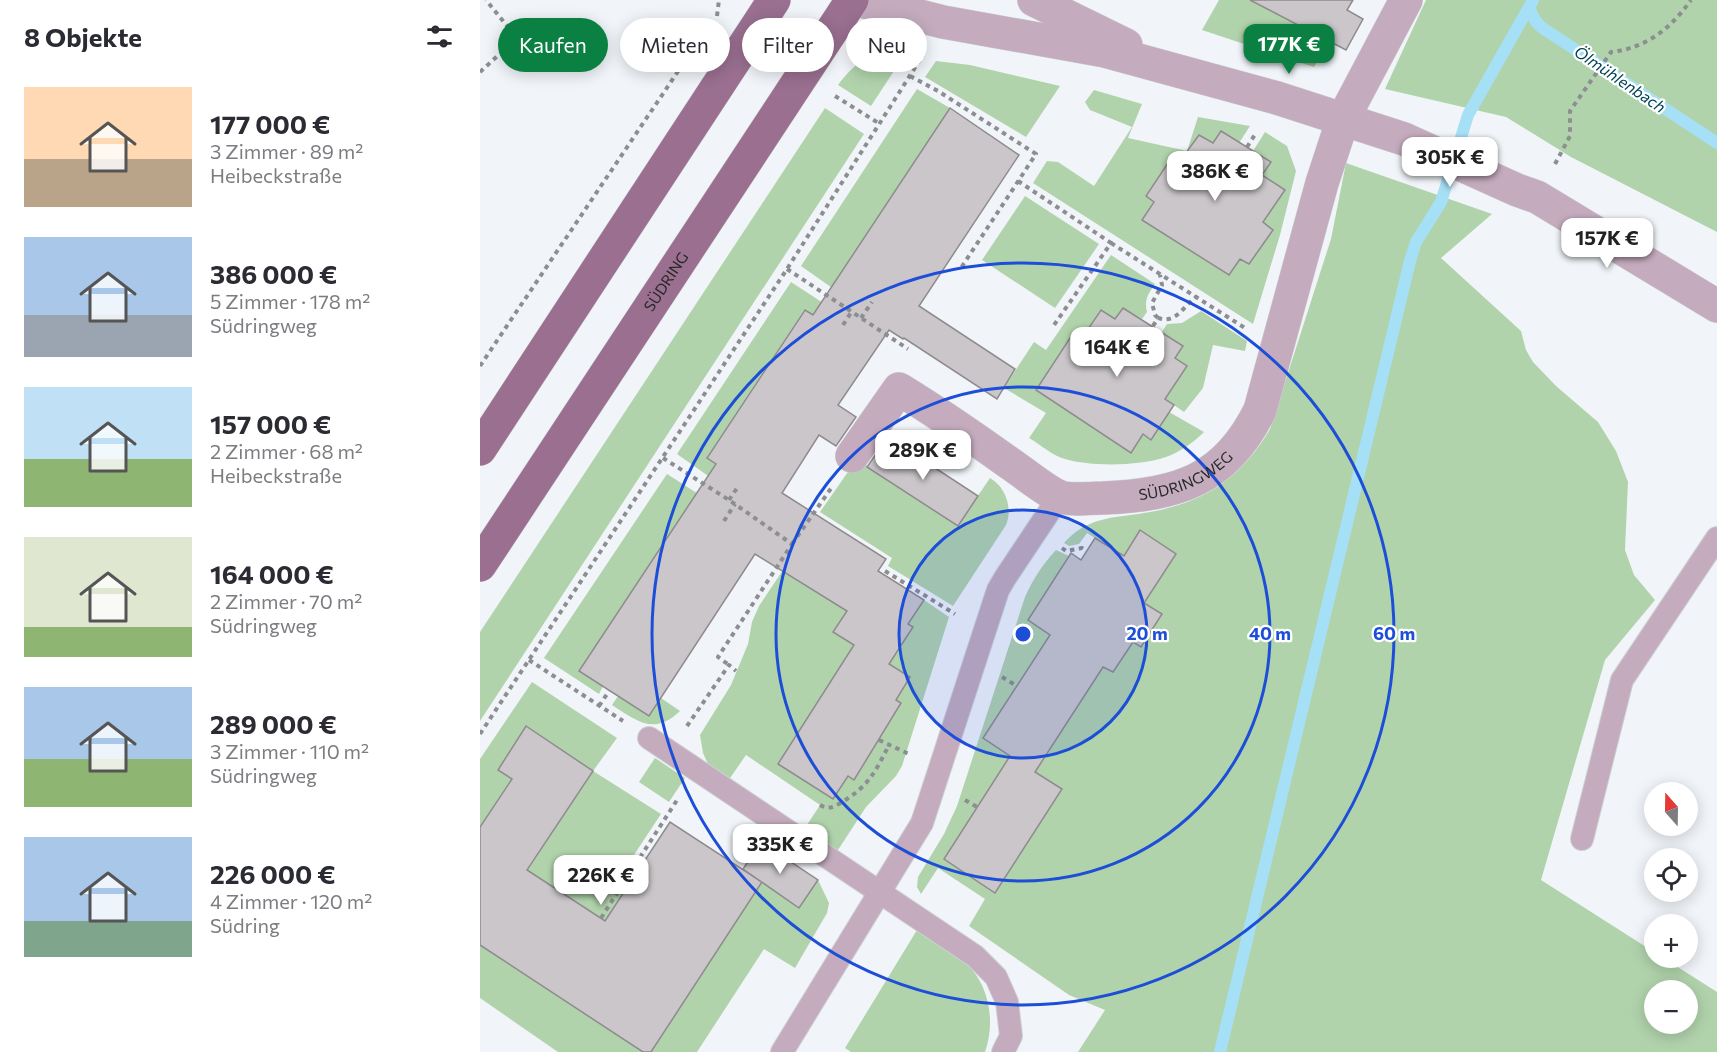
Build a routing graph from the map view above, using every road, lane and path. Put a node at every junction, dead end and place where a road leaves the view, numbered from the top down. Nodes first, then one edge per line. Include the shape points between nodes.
1 (486, 0) edge
2 (774, 0) edge
3 (852, 0) edge
4 (857, 0) edge
5 (1034, 0) edge
6 (1406, 0) edge
7 (1691, 0) edge
8 (943, 22) junction
9 (1158, 65) junction
10 (480, 72) edge
11 (677, 72) edge
12 (910, 76) junction
13 (1343, 119) junction
14 (987, 124) junction
15 (983, 130) dead end
16 (1570, 136) dead end
17 (1018, 181) junction
18 (1111, 243) junction
19 (961, 268) dead end
20 (787, 269) junction
21 (1160, 274) junction
22 (1196, 297) junction
23 (872, 302) dead end
24 (1717, 306) edge
25 (852, 311) junction
26 (861, 318) junction
27 (1158, 318) junction
28 (843, 325) dead end
29 (1153, 326) dead end
30 (1052, 328) dead end
31 (1277, 348) junction
32 (908, 349) dead end
33 (480, 366) edge
34 (480, 449) edge
35 (852, 456) joint
36 (663, 458) junction
37 (737, 488) dead end
38 (1059, 497) junction
39 (729, 500) junction
40 (735, 504) junction
41 (724, 521) dead end
42 (1717, 538) edge
43 (792, 544) junction
44 (480, 565) edge
45 (885, 571) dead end
46 (984, 632) junction
47 (529, 660) junction
48 (729, 665) junction
49 (736, 671) dead end
50 (609, 691) dead end
51 (599, 706) junction
52 (480, 734) edge
53 (649, 738) joint
54 (889, 745) dead end
55 (670, 751) junction
56 (698, 769) junction
57 (820, 805) dead end
58 (1582, 839) dead end
59 (880, 893) junction
60 (600, 918) dead end
61 (782, 1052) edge
62 (1003, 1052) edge

1 - 10 path via 517,38
2 - 34 main road
3 - 44 main road, SÜDRING
4 - 8 street
5 - 9 street via 1110,36
6 - 13 street
7 - 16 path via 1649,42 1611,52 1570,111
8 - 9 street via 1105,51
8 - 12 path
9 - 13 street
11 - 33 path
12 - 14 path
12 - 20 path
13 - 24 street via 1404,139 1537,197
13 - 31 street, SÜDRINGWEG
14 - 15 path
14 - 17 path via 1036,154
17 - 18 path
17 - 19 path
18 - 21 path
18 - 30 path
20 - 25 path
20 - 36 path
21 - 22 path
21 - 27 path via 1162,285 1152,303
22 - 27 path via 1178,316
22 - 31 path
23 - 26 path
25 - 26 path
25 - 28 path
26 - 32 path
27 - 29 path
31 - 38 street, SÜDRINGWEG via 1252,427 1212,472 1148,495
35 - 38 street via 899,389
35 - 43 path
36 - 39 path
36 - 47 path
37 - 39 path
38 - 46 lane via 998,590
39 - 40 path
40 - 41 path
40 - 43 path
42 - 58 lane via 1622,680
43 - 48 path via 718,657
45 - 46 path
46 - 59 lane via 922,823
47 - 51 path
47 - 52 path
48 - 49 path
48 - 55 path
50 - 51 path
51 - 53 path
53 - 55 lane
54 - 57 path via 863,789 833,808
55 - 56 lane
56 - 59 lane
56 - 60 path
59 - 61 lane
59 - 62 lane via 975,956 996,977 1007,1002 1011,1036

